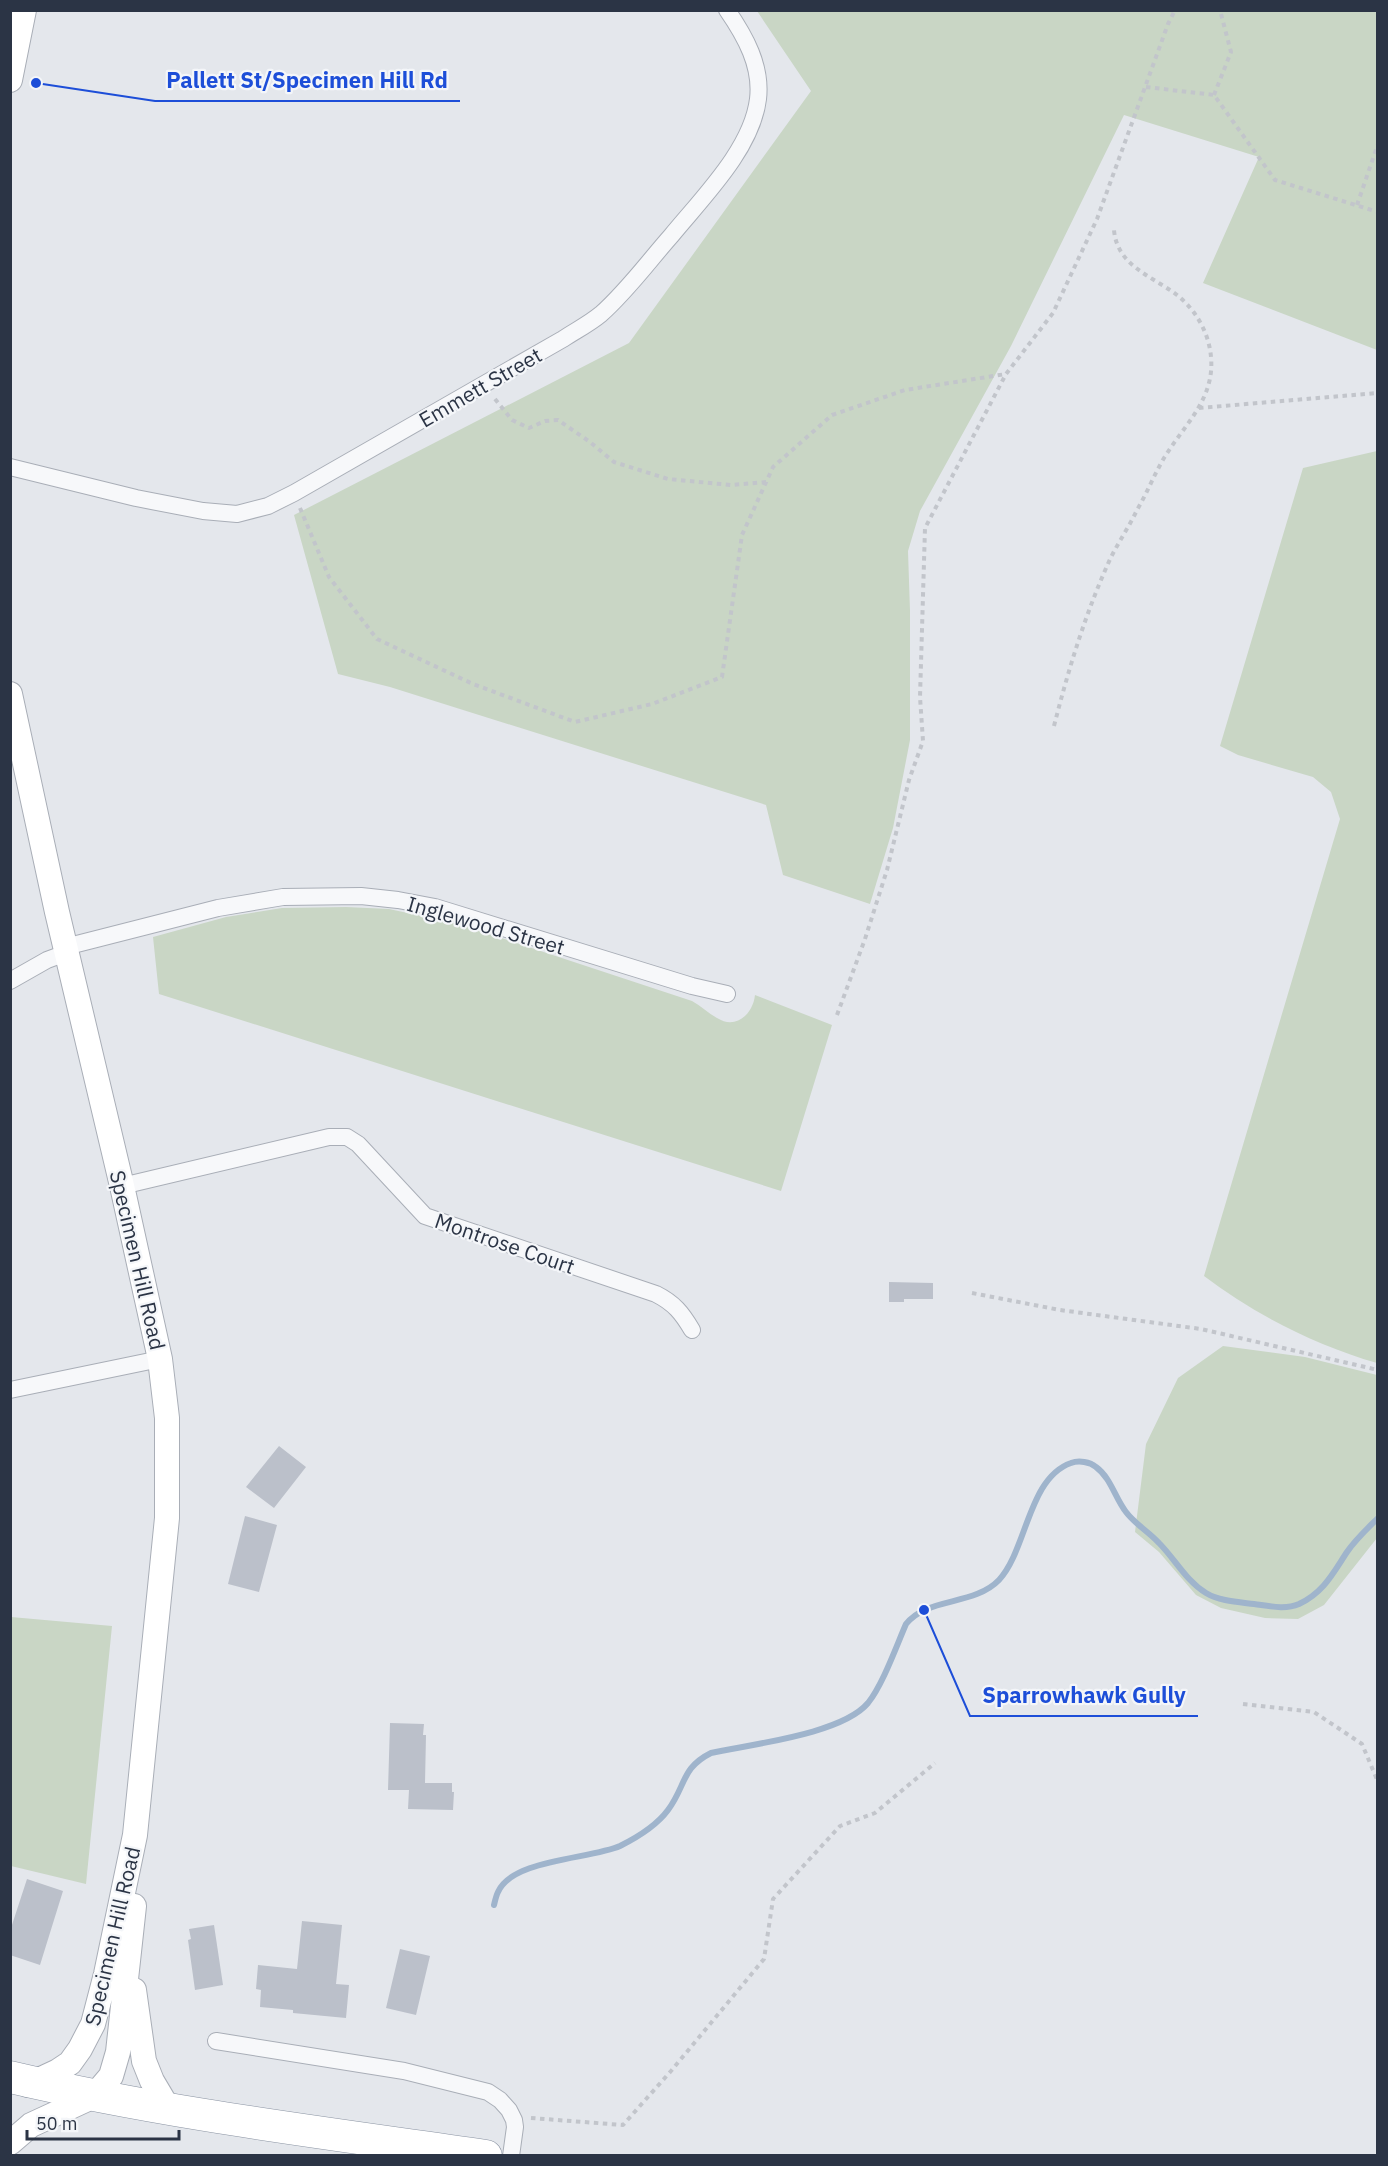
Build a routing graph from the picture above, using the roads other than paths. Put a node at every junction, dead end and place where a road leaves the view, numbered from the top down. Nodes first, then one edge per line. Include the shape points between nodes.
1 (24, 10) edge
2 (727, 10) edge
3 (12, 68) edge
4 (10, 467) edge
5 (10, 694) edge
6 (66, 950) junction
7 (10, 981) edge
8 (727, 994) dead end
9 (122, 1186) junction
10 (692, 1330) dead end
11 (160, 1359) junction
12 (10, 1390) edge
13 (135, 1835) junction
14 (129, 1952) junction
15 (216, 2042) dead end
16 (18, 2084) edge
17 (94, 2096) junction
18 (168, 2108) junction
19 (10, 2143) edge
20 (486, 2156) edge
21 (511, 2156) edge

1 - 3 main road
2 - 4 street, Emmett Street via 745,35 757,69 758,99 748,133 723,172 634,280 600,315 563,339 294,493 268,506 237,514 136,498
5 - 6 main road, Specimen Hill Road
6 - 7 street, Inglewood Street
6 - 8 street, Inglewood Street via 252,901 362,896 435,907
6 - 9 main road, Specimen Hill Road
9 - 10 street, Montrose Court via 329,1137 347,1137 425,1216 656,1294 680,1310
9 - 11 main road, Specimen Hill Road
11 - 12 street
11 - 13 main road, Specimen Hill Road via 167,1418 167,1518
13 - 14 main road, Specimen Hill Road via 137,1873
13 - 16 main road, Specimen Hill Road via 93,2024 70,2063
14 - 17 main road, Specimen Hill Road via 118,2052 111,2076
14 - 18 main road via 144,2061
15 - 21 street via 404,2071 488,2092 512,2116 515,2127
16 - 17 highway
17 - 18 highway
17 - 19 main road via 31,2125
18 - 20 highway

